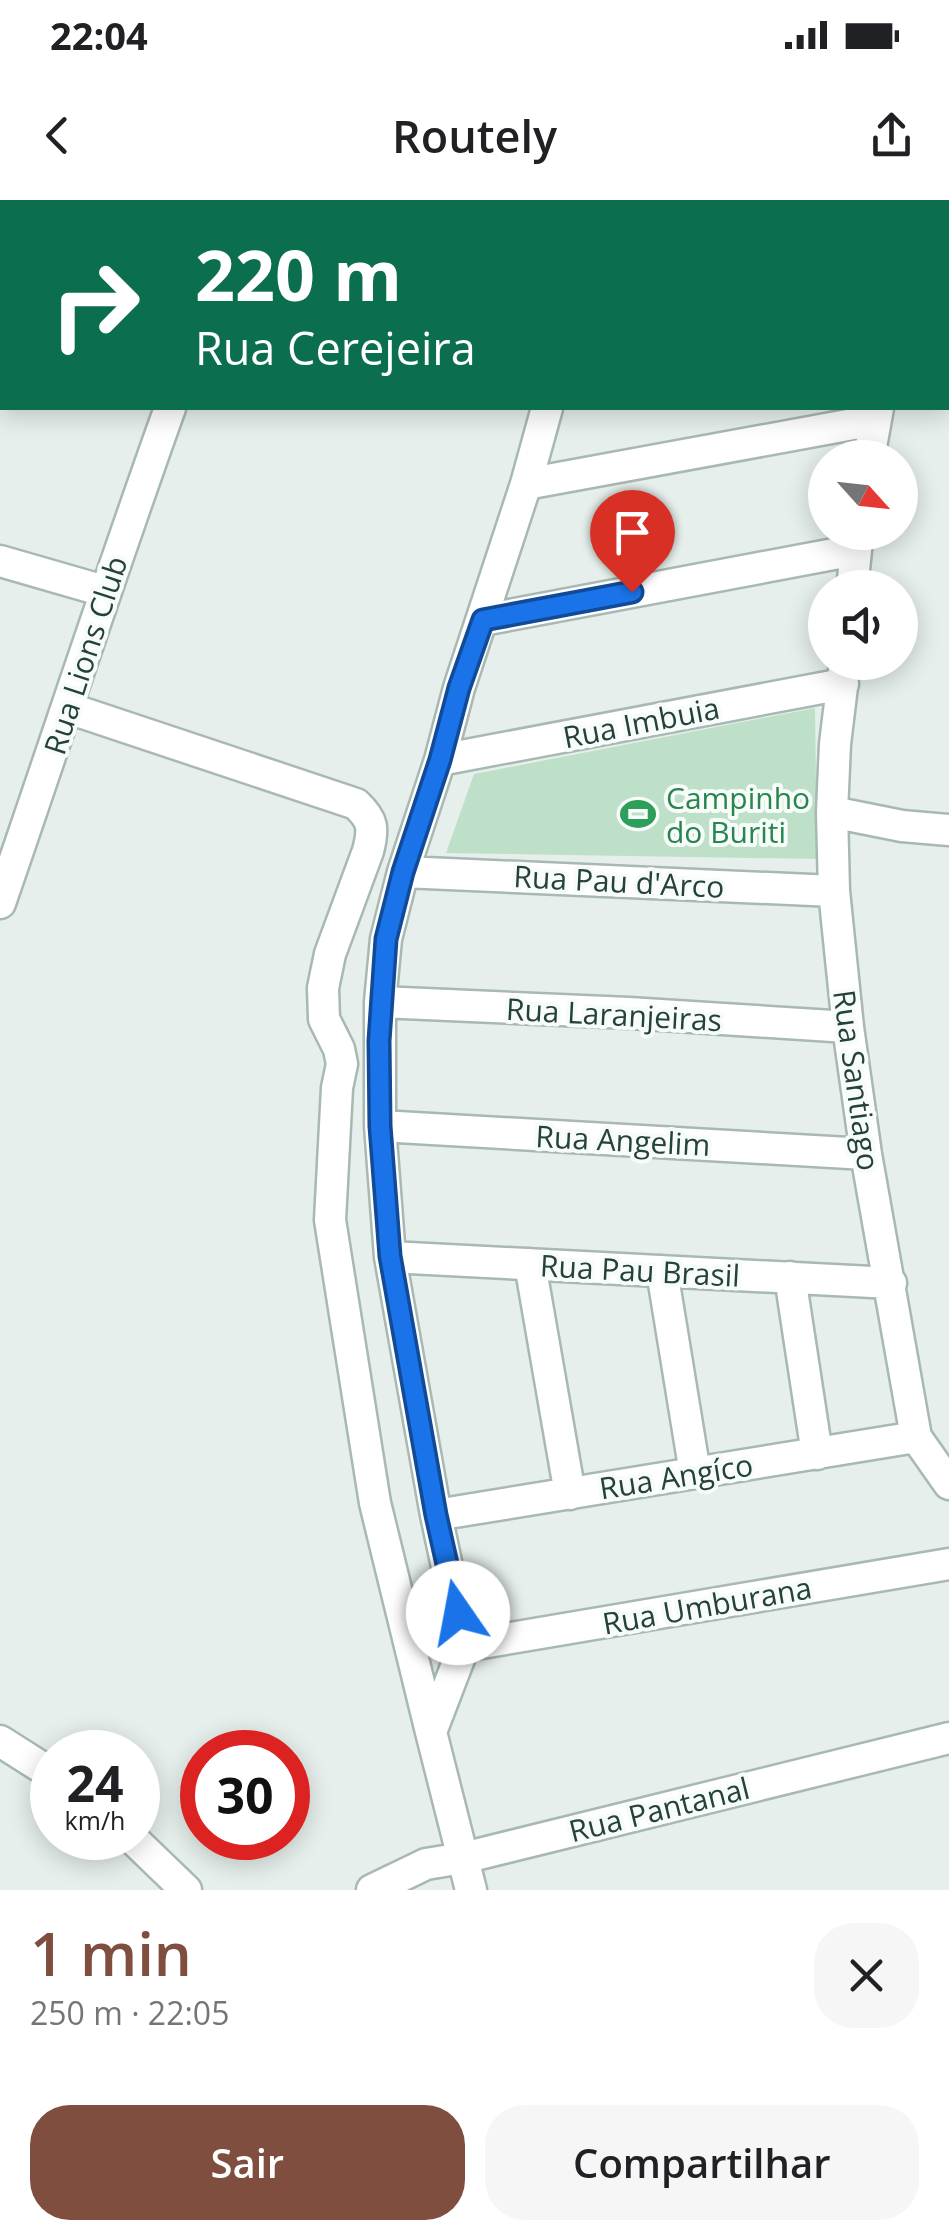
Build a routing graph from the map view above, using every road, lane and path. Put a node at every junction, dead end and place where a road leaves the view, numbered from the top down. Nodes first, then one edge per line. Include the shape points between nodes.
1 (169, 410) edge
2 (546, 410) edge
3 (876, 414) edge
4 (872, 440) edge
5 (526, 484) junction
6 (814, 550) edge
7 (0, 561) edge
8 (104, 591) junction
9 (483, 620) junction
10 (811, 680) edge
11 (843, 680) edge
12 (68, 708) junction
13 (440, 760) junction
14 (832, 812) junction
15 (949, 830) edge
16 (403, 872) junction
17 (834, 891) junction
18 (0, 903) edge
19 (380, 1002) junction
20 (848, 1027) junction
21 (379, 1041) junction
22 (339, 1048) junction
23 (380, 1126) junction
24 (866, 1154) junction
25 (390, 1256) junction
26 (530, 1264) junction
27 (662, 1271) junction
28 (790, 1278) junction
29 (890, 1282) junction
30 (916, 1437) junction
31 (816, 1454) junction
32 (695, 1473) junction
33 (949, 1484) edge
34 (570, 1494) junction
35 (436, 1515) junction
36 (949, 1564) edge
37 (464, 1646) junction
38 (431, 1732) junction
39 (949, 1738) edge
40 (0, 1742) edge
41 (30, 1760) edge
42 (464, 1858) junction
43 (155, 1860) edge
44 (186, 1890) edge
45 (372, 1890) edge
46 (471, 1890) edge

1 - 8 street, Rua Lions Club
2 - 5 street
3 - 4 street
3 - 5 street
5 - 9 street
6 - 9 street
7 - 8 street
8 - 12 street, Rua Lions Club
9 - 13 street
10 - 13 street, Rua Imbuia
11 - 14 street, Rua Santiago
12 - 18 street, Rua Lions Club
12 - 22 street via 356,804 370,816 368,851 323,988 324,1018
13 - 16 street
14 - 15 street
14 - 17 street, Rua Santiago
16 - 17 street, Rua Pau d'Arco
16 - 19 street via 386,939
17 - 20 street, Rua Santiago
19 - 20 street, Rua Laranjeiras
19 - 21 street
20 - 24 street, Rua Santiago
21 - 22 street
21 - 23 street
22 - 38 street via 330,1220 374,1503
23 - 24 street, Rua Angelim
23 - 25 street
24 - 29 street, Rua Santiago
25 - 26 street, Rua Pau Brasil
25 - 35 street
26 - 27 street, Rua Pau Brasil
26 - 34 street
27 - 28 street, Rua Pau Brasil
27 - 32 street
28 - 29 street, Rua Pau Brasil
28 - 31 street
29 - 30 street, Rua Santiago
30 - 31 street, Rua Angíco
30 - 33 street, Rua Santiago
31 - 32 street, Rua Angíco
32 - 34 street, Rua Angíco
34 - 35 street, Rua Angíco
35 - 37 street
36 - 37 street, Rua Umburana
37 - 38 street
38 - 42 street
39 - 42 street, Rua Pantanal
40 - 41 street
42 - 45 street, Rua Pantanal via 426,1864
42 - 46 street
43 - 44 street

